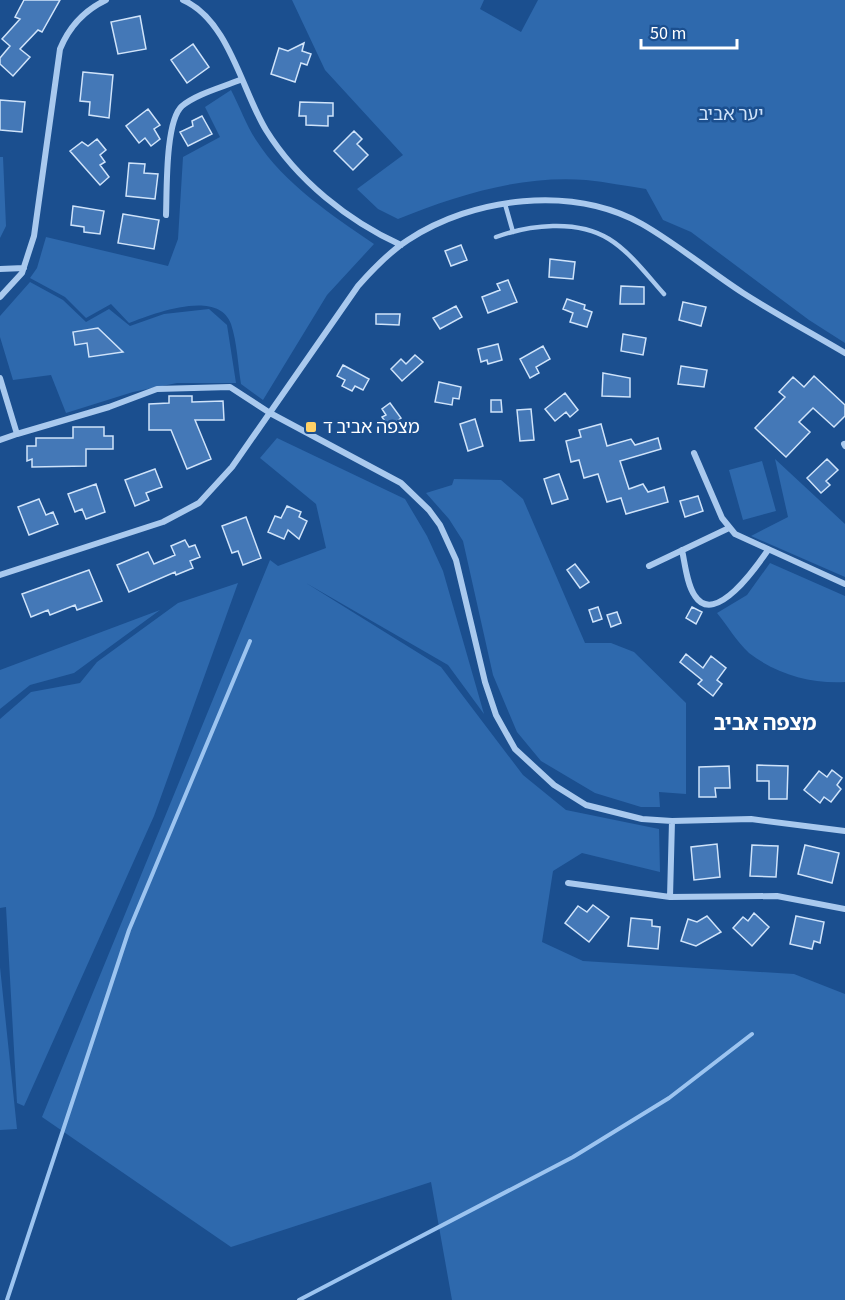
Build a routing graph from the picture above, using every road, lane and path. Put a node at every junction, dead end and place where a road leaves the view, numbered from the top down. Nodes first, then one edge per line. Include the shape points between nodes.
1 (106, 0) edge
2 (183, 0) edge
3 (242, 79) junction
4 (505, 204) junction
5 (166, 215) dead end
6 (513, 232) junction
7 (496, 237) dead end
8 (401, 245) junction
9 (24, 268) junction
10 (0, 269) edge
11 (664, 294) dead end
12 (0, 297) edge
13 (845, 353) edge
14 (0, 378) edge
15 (270, 412) junction
16 (17, 434) junction
17 (0, 440) edge
18 (694, 453) dead end
19 (729, 528) junction
20 (682, 550) junction
21 (768, 550) junction
22 (649, 566) dead end
23 (0, 575) edge
24 (845, 584) edge
25 (672, 821) junction
26 (845, 831) edge
27 (568, 883) dead end
28 (670, 897) junction
29 (845, 909) edge

1 - 9 street via 79,19 60,49 34,236
2 - 3 street via 211,24
3 - 5 street via 193,100 178,111 172,130
3 - 8 street via 266,131 294,168 354,218
4 - 6 lane
4 - 8 street via 455,216
4 - 13 street via 569,202 641,224 745,294
6 - 7 lane
6 - 11 lane via 560,226 607,237
8 - 15 street via 358,286
9 - 10 street
9 - 12 street
14 - 16 street
15 - 16 street via 230,387 157,389
15 - 23 street via 215,488 182,514
15 - 25 street via 400,483 429,510 456,560 496,715 510,741 530,765 586,805 621,815
16 - 17 street
18 - 19 street
19 - 20 street
19 - 21 street
20 - 21 street via 694,595 701,603 711,605 736,590
20 - 22 street
21 - 24 street
25 - 26 street via 751,819
25 - 28 street
27 - 28 street
28 - 29 street via 777,896

